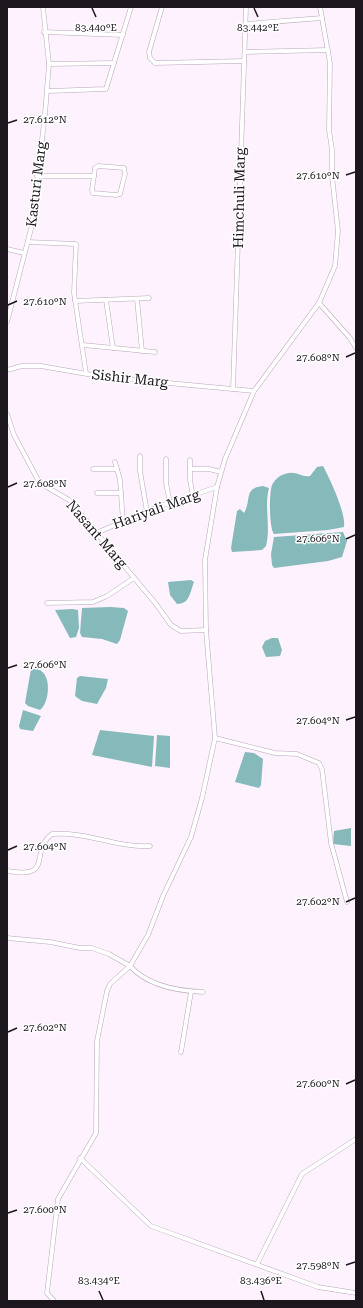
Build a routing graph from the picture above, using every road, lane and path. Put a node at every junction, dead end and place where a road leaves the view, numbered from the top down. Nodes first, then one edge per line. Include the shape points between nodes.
1 (43, 7) edge
2 (127, 7) edge
3 (131, 7) edge
4 (162, 7) edge
5 (246, 7) edge
6 (320, 7) edge
7 (322, 18) junction
8 (246, 24) junction
9 (44, 32) junction
10 (123, 35) junction
11 (328, 50) junction
12 (246, 52) junction
13 (244, 61) junction
14 (114, 63) junction
15 (49, 64) junction
16 (48, 91) junction
17 (37, 176) junction
18 (94, 176) junction
19 (28, 242) junction
20 (7, 249) edge
21 (24, 253) junction
22 (149, 298) dead end
23 (137, 299) junction
24 (106, 300) junction
25 (75, 301) junction
26 (319, 303) junction
27 (8, 312) edge
28 (7, 322) edge
29 (83, 345) junction
30 (113, 348) junction
31 (356, 348) edge
32 (142, 351) junction
33 (155, 352) dead end
34 (7, 370) edge
35 (86, 373) junction
36 (233, 389) junction
37 (254, 391) junction
38 (7, 414) edge
39 (140, 456) dead end
40 (166, 458) dead end
41 (190, 460) dead end
42 (115, 462) dead end
43 (93, 469) dead end
44 (117, 469) junction
45 (190, 469) junction
46 (221, 472) junction
47 (217, 487) junction
48 (96, 493) dead end
49 (121, 493) junction
50 (193, 496) junction
51 (170, 503) junction
52 (147, 512) junction
53 (123, 521) junction
54 (96, 534) junction
55 (134, 578) junction
56 (47, 603) dead end
57 (206, 630) junction
58 (215, 738) junction
59 (150, 846) dead end
60 (7, 871) edge
61 (347, 902) dead end
62 (7, 938) edge
63 (130, 966) junction
64 (191, 992) junction
65 (203, 992) dead end
66 (181, 1052) dead end
67 (356, 1139) edge
68 (80, 1158) junction
69 (257, 1264) junction
70 (356, 1293) edge
71 (54, 1301) edge

1 - 9 street, Kasturi Marg
2 - 3 street
3 - 10 street
4 - 13 street via 150,44 150,58 155,63
5 - 8 street, Himchuli Marg
6 - 7 street
7 - 8 street
7 - 11 street
8 - 12 street, Himchuli Marg
9 - 10 street
9 - 15 street, Kasturi Marg
10 - 14 street
11 - 12 street
11 - 26 street via 332,176 338,231 335,266
12 - 13 street, Himchuli Marg
13 - 36 street, Himchuli Marg
14 - 15 street
14 - 16 street via 106,90
15 - 16 street, Kasturi Marg
16 - 17 street, Kasturi Marg
17 - 18 street
17 - 19 street, Kasturi Marg
18 - 18 street via 93,193 116,195 121,191 125,170 123,167 98,166 95,168
19 - 21 street, Kasturi Marg
19 - 25 street via 76,244
20 - 21 street
21 - 27 street, Kasturi Marg
22 - 23 street
23 - 24 street
23 - 32 street
24 - 25 street
24 - 30 street
25 - 29 street
26 - 31 street
26 - 37 street
27 - 28 street
29 - 30 street
29 - 35 street
30 - 32 street
32 - 33 street
34 - 35 street, Sishir Marg via 22,366 41,366
35 - 36 street, Sishir Marg
36 - 37 street, Sishir Marg
37 - 46 street via 234,434
38 - 54 street, Nasant Marg via 14,434 38,480 69,500
39 - 52 street
40 - 51 street via 166,483
41 - 45 street
42 - 44 street
43 - 44 street
44 - 49 street
45 - 46 street
45 - 50 street
46 - 47 street
47 - 50 street, Hariyali Marg
47 - 57 street via 205,560
48 - 49 street
49 - 53 street
50 - 51 street, Hariyali Marg
51 - 52 street, Hariyali Marg
52 - 53 street, Hariyali Marg
53 - 54 street, Hariyali Marg
54 - 55 street, Nasant Marg
55 - 56 street via 93,602
55 - 57 street, Nasant Marg via 175,629
57 - 58 street
58 - 61 street via 275,753 296,754 319,763 322,769 331,843
58 - 63 street via 191,837 148,935
59 - 60 street via 52,834 45,839 42,855 32,872 24,874
62 - 63 street via 92,948
63 - 64 street via 138,975
63 - 68 street via 110,984 107,991 97,1041 96,1133
64 - 65 street
64 - 66 street
67 - 69 street via 302,1174
68 - 69 street via 151,1226
68 - 71 street via 58,1199 47,1293
69 - 70 street via 318,1287

